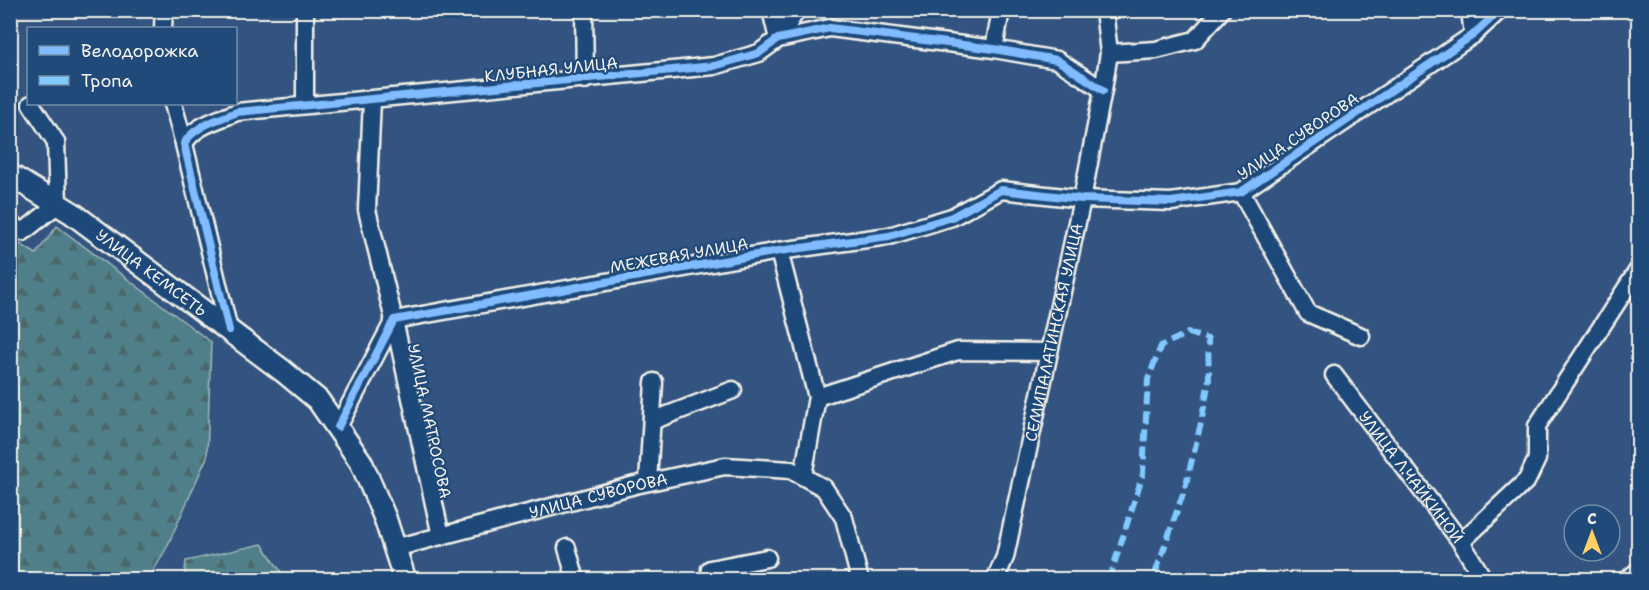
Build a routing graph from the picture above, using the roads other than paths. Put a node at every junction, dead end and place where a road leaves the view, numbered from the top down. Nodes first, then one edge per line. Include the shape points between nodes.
1 (164, 10) edge
2 (305, 10) edge
3 (584, 10) edge
4 (771, 10) edge
5 (797, 10) edge
6 (1001, 10) edge
7 (1104, 10) edge
8 (1222, 10) edge
9 (1470, 10) edge
10 (1500, 10) edge
11 (163, 27) edge
12 (1473, 35) junction
13 (778, 39) junction
14 (994, 49) junction
15 (1109, 53) junction
16 (585, 80) junction
17 (1103, 90) junction
18 (372, 100) junction
19 (32, 105) edge
20 (172, 105) edge
21 (304, 105) junction
22 (183, 140) dead end
23 (10, 175) edge
24 (1241, 192) junction
25 (1082, 199) junction
26 (57, 204) junction
27 (10, 225) edge
28 (779, 251) junction
29 (1638, 276) edge
30 (394, 320) junction
31 (229, 330) junction
32 (1361, 336) dead end
33 (1048, 352) junction
34 (1334, 375) dead end
35 (654, 382) dead end
36 (733, 390) dead end
37 (817, 397) junction
38 (652, 422) junction
39 (338, 427) junction
40 (803, 476) junction
41 (648, 482) junction
42 (441, 536) junction
43 (1461, 542) junction
44 (395, 548) junction
45 (567, 548) dead end
46 (767, 558) dead end
47 (710, 569) dead end
48 (1638, 571) edge
49 (405, 579) edge
50 (576, 579) edge
51 (860, 579) edge
52 (995, 579) edge
53 (1484, 579) edge
54 (1627, 579) edge

1 - 11 street
2 - 21 street
3 - 16 street
4 - 13 street
5 - 13 street
6 - 14 street
7 - 15 street, СЕМИПАЛАТИНСКАЯ УЛИЦА
8 - 15 street via 1195,40 1156,50
9 - 12 street
10 - 12 street, УЛИЦА СУВОРОВА
12 - 24 street, УЛИЦА СУВОРОВА
13 - 14 street, КЛУБНАЯ УЛИЦА via 830,28
13 - 16 street, КЛУБНАЯ УЛИЦА via 759,53 714,66
14 - 17 street, КЛУБНАЯ УЛИЦА via 1057,60
15 - 17 street, СЕМИПАЛАТИНСКАЯ УЛИЦА
16 - 18 street, КЛУБНАЯ УЛИЦА
17 - 25 street, СЕМИПАЛАТИНСКАЯ УЛИЦА
18 - 21 street, КЛУБНАЯ УЛИЦА
18 - 30 street, УЛИЦА МАТРОСОВА via 367,210
19 - 26 street via 56,142
20 - 22 street
21 - 31 street, КЛУБНАЯ УЛИЦА via 237,112 193,132 184,144
23 - 26 main road, УЛИЦА КЕМСЕТЬ
24 - 25 street, УЛИЦА СУВОРОВА via 1171,202
24 - 32 street via 1308,313
25 - 28 street, МЕЖЕВАЯ УЛИЦА via 1001,190 951,217 889,236
25 - 33 street, СЕМИПАЛАТИНСКАЯ УЛИЦА
26 - 27 street via 22,232
26 - 31 main road, УЛИЦА КЕМСЕТЬ
28 - 30 street, МЕЖЕВАЯ УЛИЦА
28 - 37 street
29 - 43 street via 1537,426 1537,459 1527,480
30 - 39 street
30 - 42 street, УЛИЦА МАТРОСОВА
31 - 39 main road, УЛИЦА КЕМСЕТЬ via 318,400
33 - 37 street via 958,351
33 - 52 street, СЕМИПАЛАТИНСКАЯ УЛИЦА via 1005,556
34 - 43 street, УЛИЦА Л.ЧАЙКИНОЙ
35 - 38 street
36 - 38 street
37 - 40 street
38 - 41 street
39 - 44 main road via 361,462
40 - 41 street, УЛИЦА СУВОРОВА via 791,470 725,466
40 - 51 street, УЛИЦА СУВОРОВА via 825,488 844,518
41 - 42 street, УЛИЦА СУВОРОВА
42 - 44 street, УЛИЦА СУВОРОВА
43 - 53 street, УЛИЦА Л.ЧАЙКИНОЙ
44 - 49 main road
45 - 50 street
46 - 47 street
48 - 54 street

